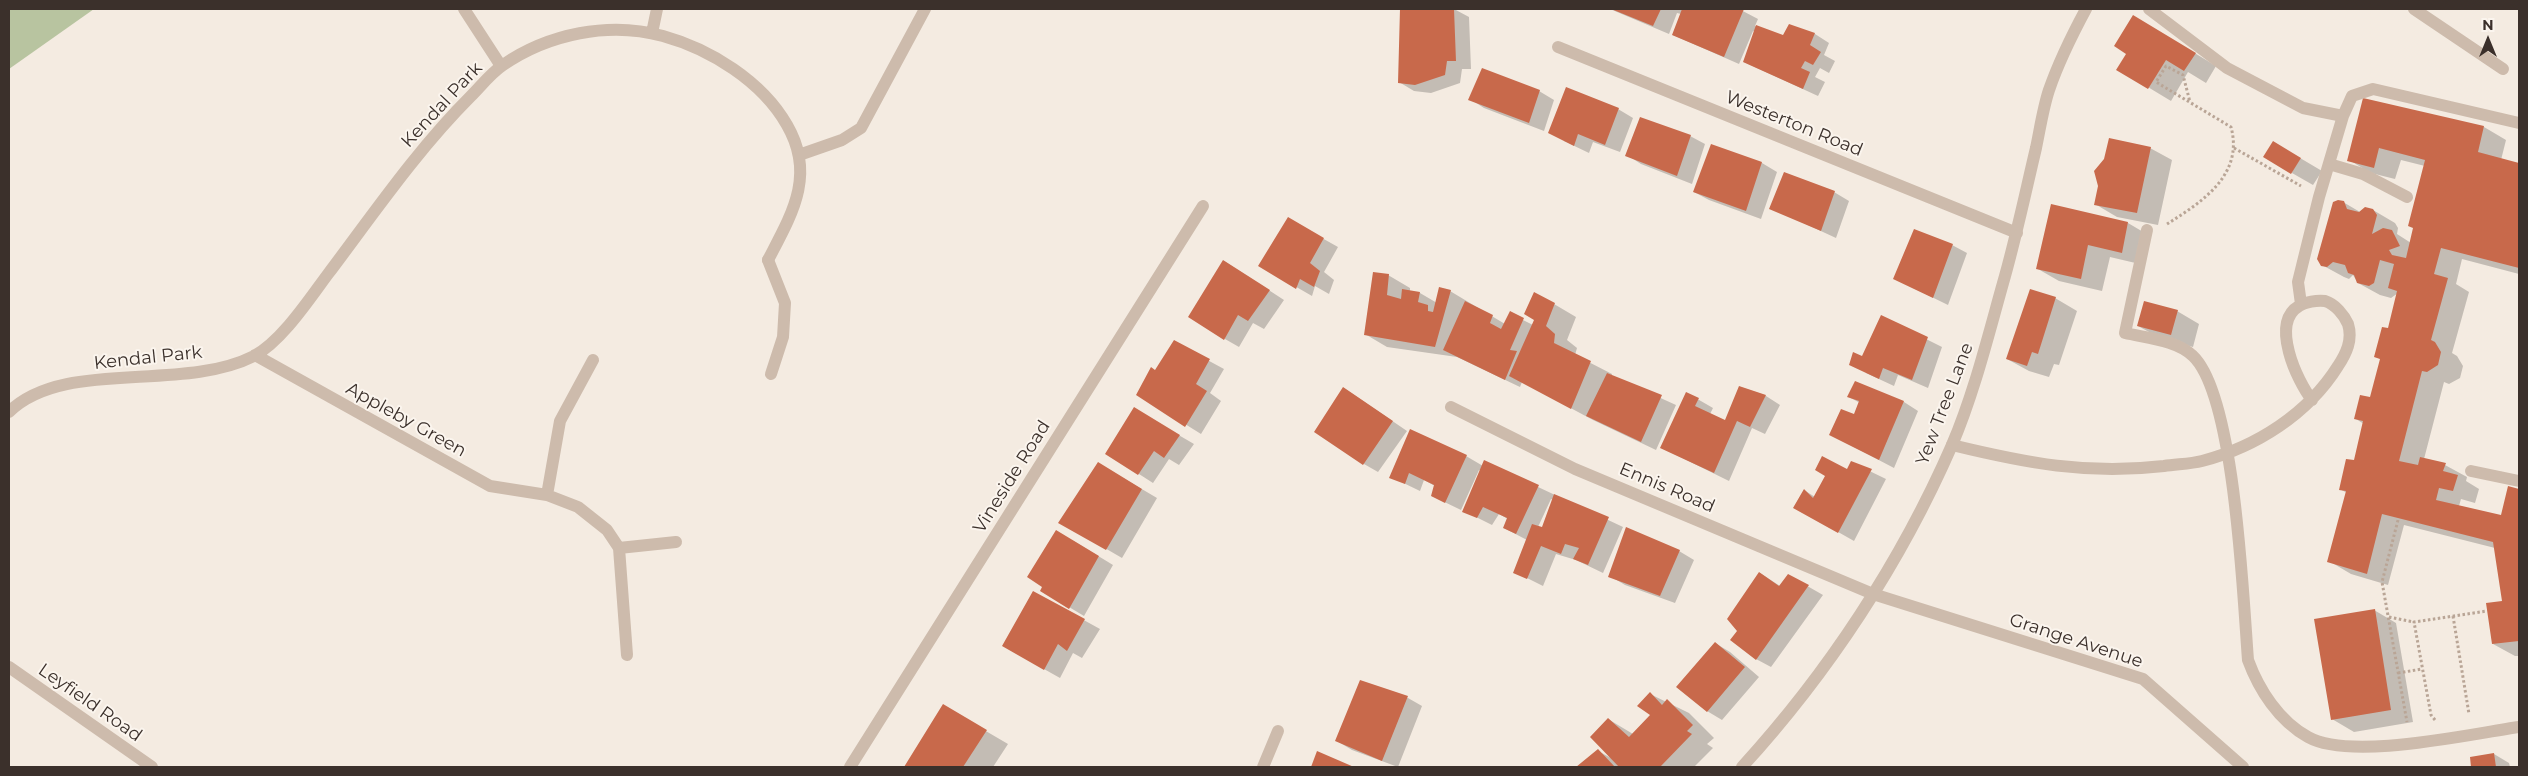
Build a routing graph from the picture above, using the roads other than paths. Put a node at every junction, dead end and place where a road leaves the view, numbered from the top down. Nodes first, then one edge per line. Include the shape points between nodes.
1 (464, 9) edge
2 (657, 9) edge
3 (925, 9) edge
4 (2086, 9) edge
5 (2149, 9) edge
6 (2414, 9) edge
7 (652, 33) junction
8 (1558, 47) dead end
9 (502, 66) junction
10 (2503, 69) dead end
11 (2342, 116) junction
12 (2519, 123) edge
13 (798, 155) junction
14 (2329, 164) junction
15 (2407, 197) dead end
16 (1203, 206) dead end
17 (2147, 230) road end
18 (2017, 233) junction
19 (2301, 304) junction
20 (255, 355) junction
21 (593, 360) dead end
22 (771, 374) dead end
23 (2312, 400) junction
24 (1451, 407) dead end
25 (9, 412) edge
26 (1952, 445) junction
27 (2227, 453) junction
28 (2471, 471) dead end
29 (2519, 481) edge
30 (547, 495) junction
31 (676, 542) dead end
32 (619, 548) junction
33 (1873, 594) junction
34 (627, 655) dead end
35 (9, 667) edge
36 (2519, 727) edge
37 (1278, 731) dead end
38 (152, 767) edge
39 (850, 767) edge
40 (1263, 767) edge
41 (1742, 767) edge
42 (2244, 767) edge

1 - 9 street
2 - 7 street
3 - 13 street via 861,128 842,140
4 - 18 street, Yew Tree Lane via 2066,46 2049,91
5 - 11 street via 2227,68 2303,108
6 - 10 street
7 - 9 street, Kendal Park via 601,30 575,34 551,41
7 - 13 street, Kendal Park via 700,50 744,79 785,121
8 - 18 street, Westerton Road
9 - 20 street, Kendal Park via 439,128 290,325
11 - 12 street via 2352,96 2373,89
11 - 14 street
13 - 22 street, Kendal Park via 800,186 796,203 768,260 785,303 783,337
14 - 15 street via 2363,174
14 - 19 street via 2298,282
16 - 39 street, Vineside Road
17 - 27 street via 2125,334 2177,346 2194,356 2217,405
18 - 26 street, Yew Tree Lane via 1978,372
19 - 23 street via 2292,310 2286,321 2286,333 2294,371
19 - 23 street via 2325,301 2345,318 2351,332 2347,352
20 - 25 street, Kendal Park via 175,376 58,385 33,394
20 - 30 street, Appleby Green via 490,486
21 - 30 street via 560,421
23 - 27 street via 2288,422
24 - 33 street, Ennis Road via 1575,469
26 - 27 street via 2023,462 2125,471 2200,462
26 - 33 street, Yew Tree Lane
27 - 36 street via 2248,660 2266,696 2287,721 2308,738 2359,746
28 - 29 street
30 - 32 street, Appleby Green via 592,516
31 - 32 street
32 - 34 street
33 - 41 street, Yew Tree Lane via 1827,662 1768,739
33 - 42 street, Grange Avenue via 2142,679
35 - 38 street, Leyfield Road
37 - 40 street

